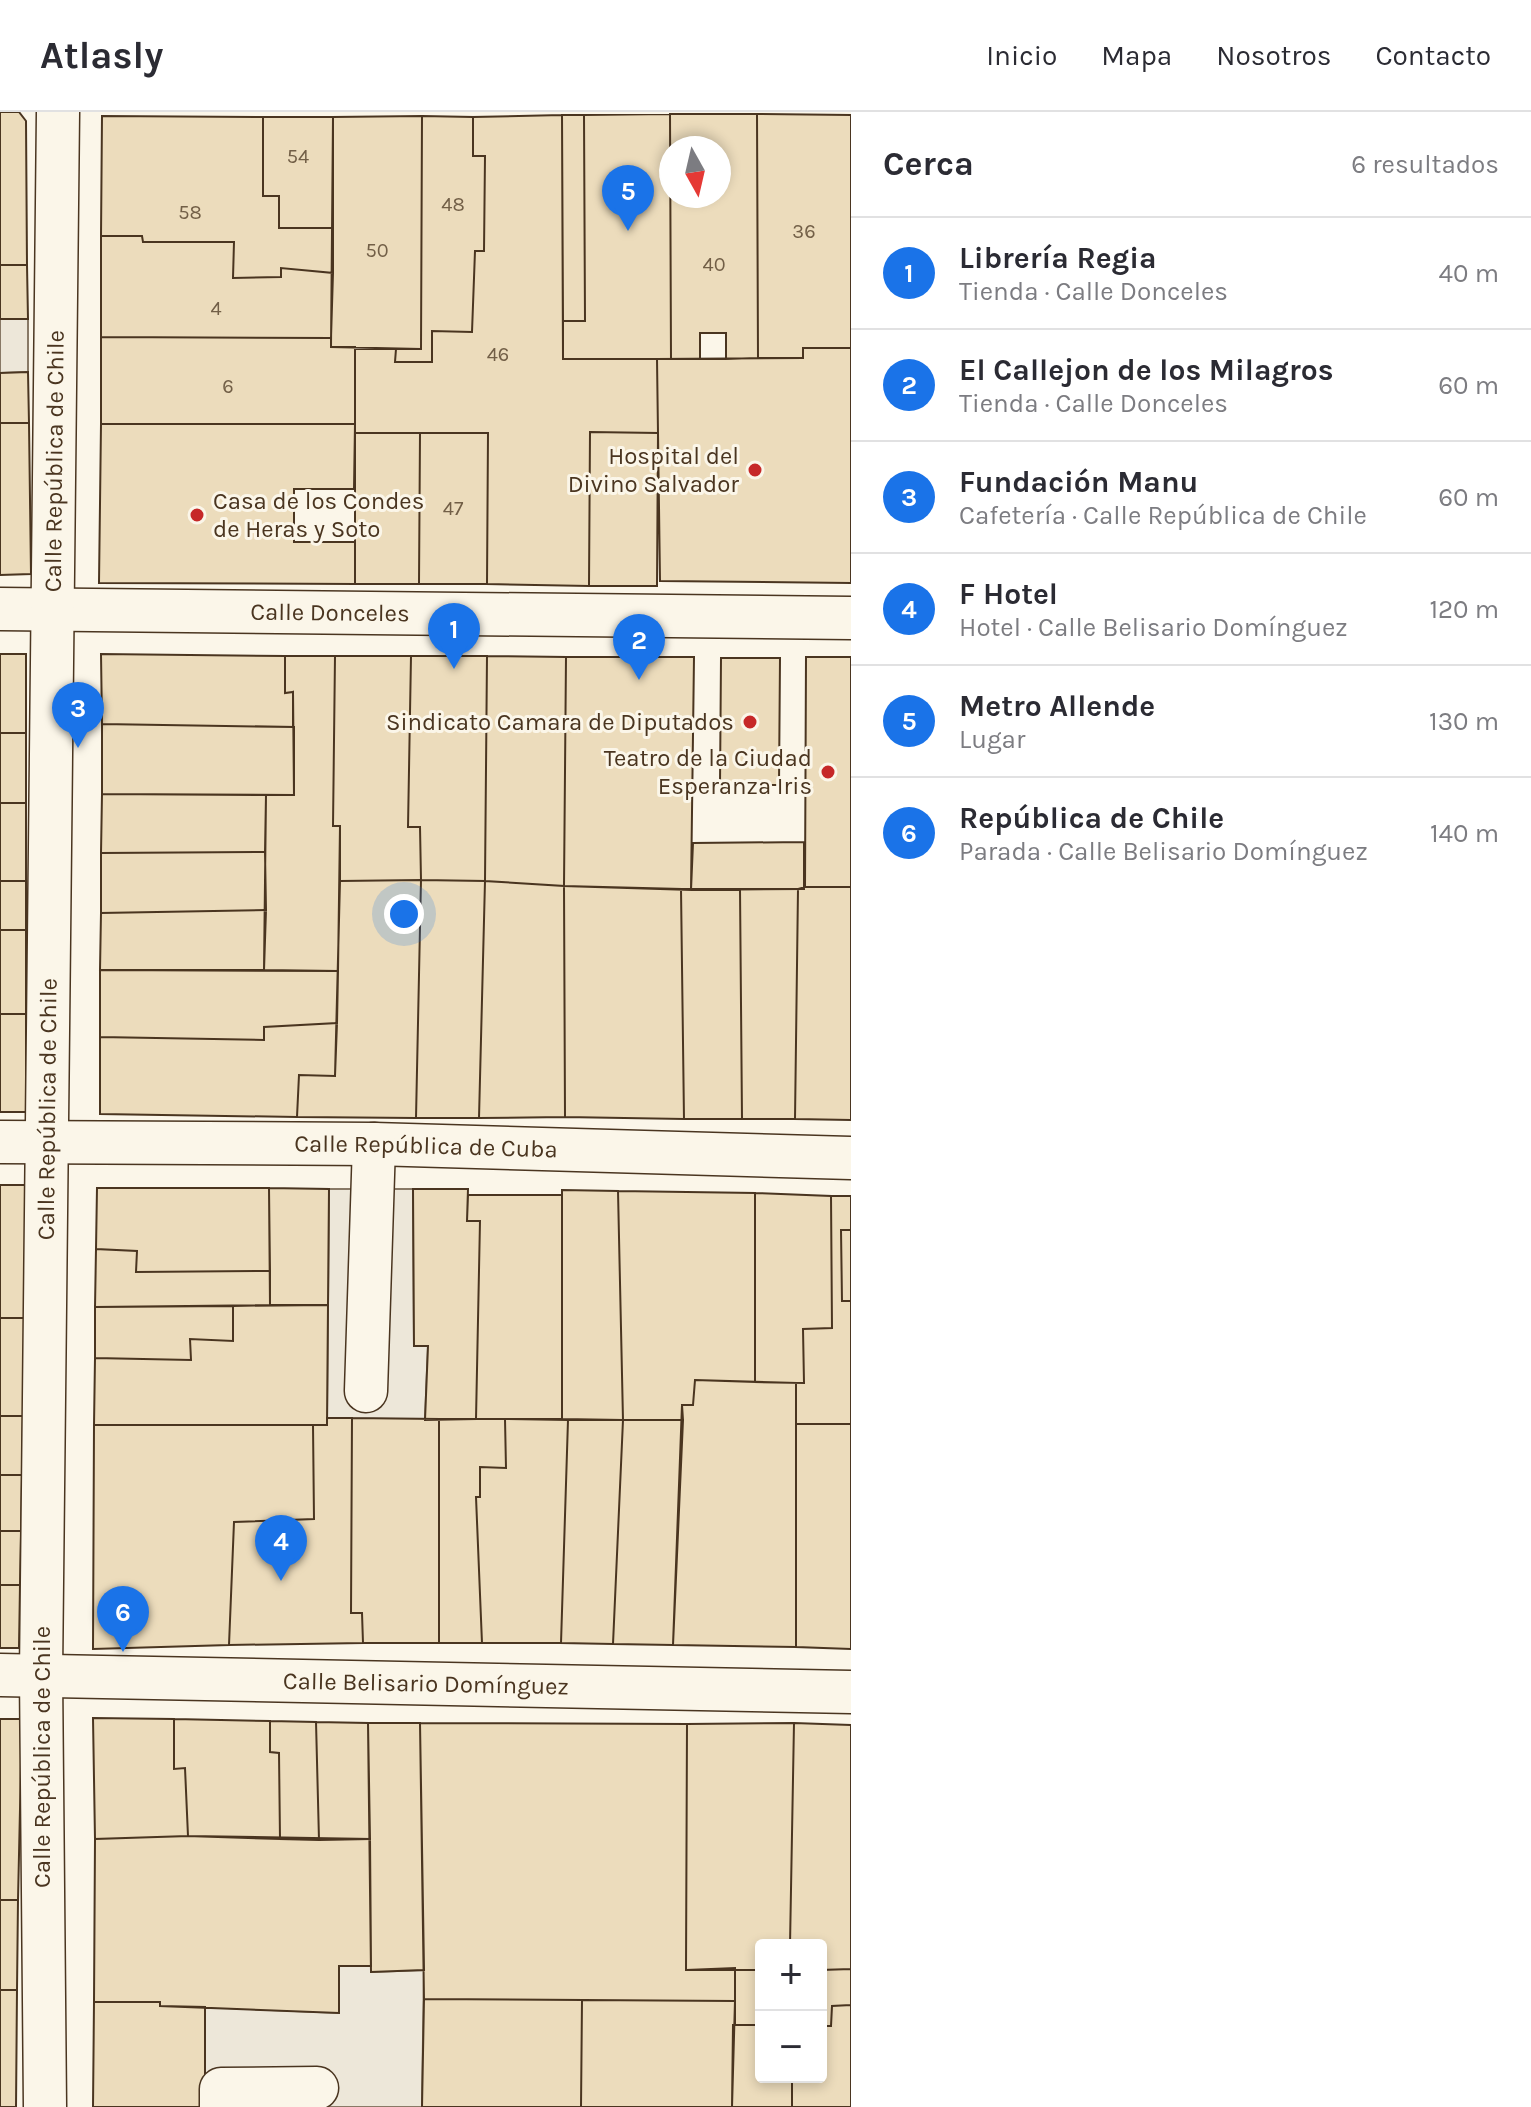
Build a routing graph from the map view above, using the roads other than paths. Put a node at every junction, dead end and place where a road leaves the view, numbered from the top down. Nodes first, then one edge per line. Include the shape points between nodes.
1 (58, 112) edge
2 (50, 608) junction
3 (0, 609) edge
4 (851, 618) edge
5 (0, 1142) edge
6 (45, 1143) junction
7 (374, 1144) junction
8 (851, 1158) edge
9 (366, 1391) dead end
10 (41, 1674) junction
11 (0, 1675) edge
12 (851, 1692) edge
13 (317, 2088) dead end
14 (45, 2107) edge
15 (221, 2107) edge

1 - 2 street, Calle República de Chile
2 - 3 street, Calle Donceles
2 - 4 street, Calle Donceles
2 - 6 street, Calle República de Chile
5 - 6 street, Calle República de Cuba
6 - 7 street, Calle República de Cuba
6 - 10 street, Calle República de Chile
7 - 8 street, Calle República de Cuba
7 - 9 street
10 - 11 street, Calle Belisario Domínguez
10 - 12 street, Calle Belisario Domínguez
10 - 14 street, Calle República de Chile
13 - 15 street via 221,2089

